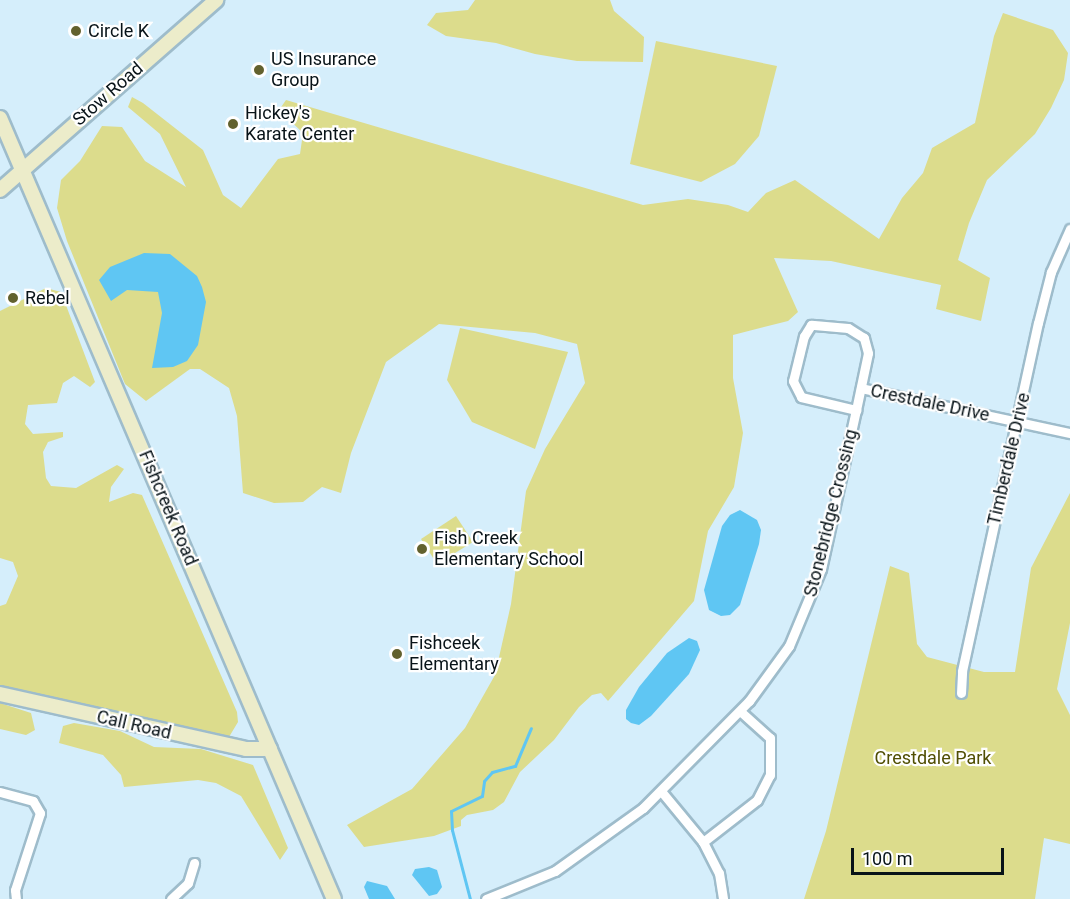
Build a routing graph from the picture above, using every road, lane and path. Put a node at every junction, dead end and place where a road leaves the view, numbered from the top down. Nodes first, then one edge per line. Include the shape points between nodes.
1 (216, 0) edge
2 (0, 118) edge
3 (22, 170) junction
4 (0, 190) edge
5 (1070, 229) edge
6 (861, 388) junction
7 (856, 410) junction
8 (1017, 421) junction
9 (1070, 433) edge
10 (961, 693) dead end
11 (0, 694) edge
12 (740, 711) junction
13 (270, 748) junction
14 (661, 791) junction
15 (0, 792) edge
16 (703, 842) junction
17 (194, 863) dead end
18 (15, 894) edge
19 (171, 899) edge
20 (334, 899) edge
21 (487, 899) edge
22 (723, 899) edge

1 - 3 main road, Stow Road
2 - 3 main road, Fishcreek Road
3 - 4 main road, Stow Road
3 - 13 main road, Fishcreek Road
5 - 8 street, Timberdale Drive via 1051,272
6 - 7 street, Stonebridge Crossing
6 - 7 street, Stonebridge Crossing via 868,353 864,338 848,328 811,325 804,336 793,381 801,397
6 - 8 street, Crestdale Drive
7 - 12 street, Stonebridge Crossing via 820,569 808,604 789,646
8 - 9 street, Crestdale Drive
8 - 10 street, Timberdale Drive via 962,671
11 - 13 main road, Call Road via 246,749
12 - 14 street, Stonebridge Crossing
12 - 16 street via 770,738 770,775 757,800
13 - 20 main road, Fishcreek Road
14 - 16 street
14 - 21 street, Stonebridge Crossing via 555,871
15 - 18 street via 33,801 40,813
16 - 22 street via 719,873
17 - 19 street via 188,882

